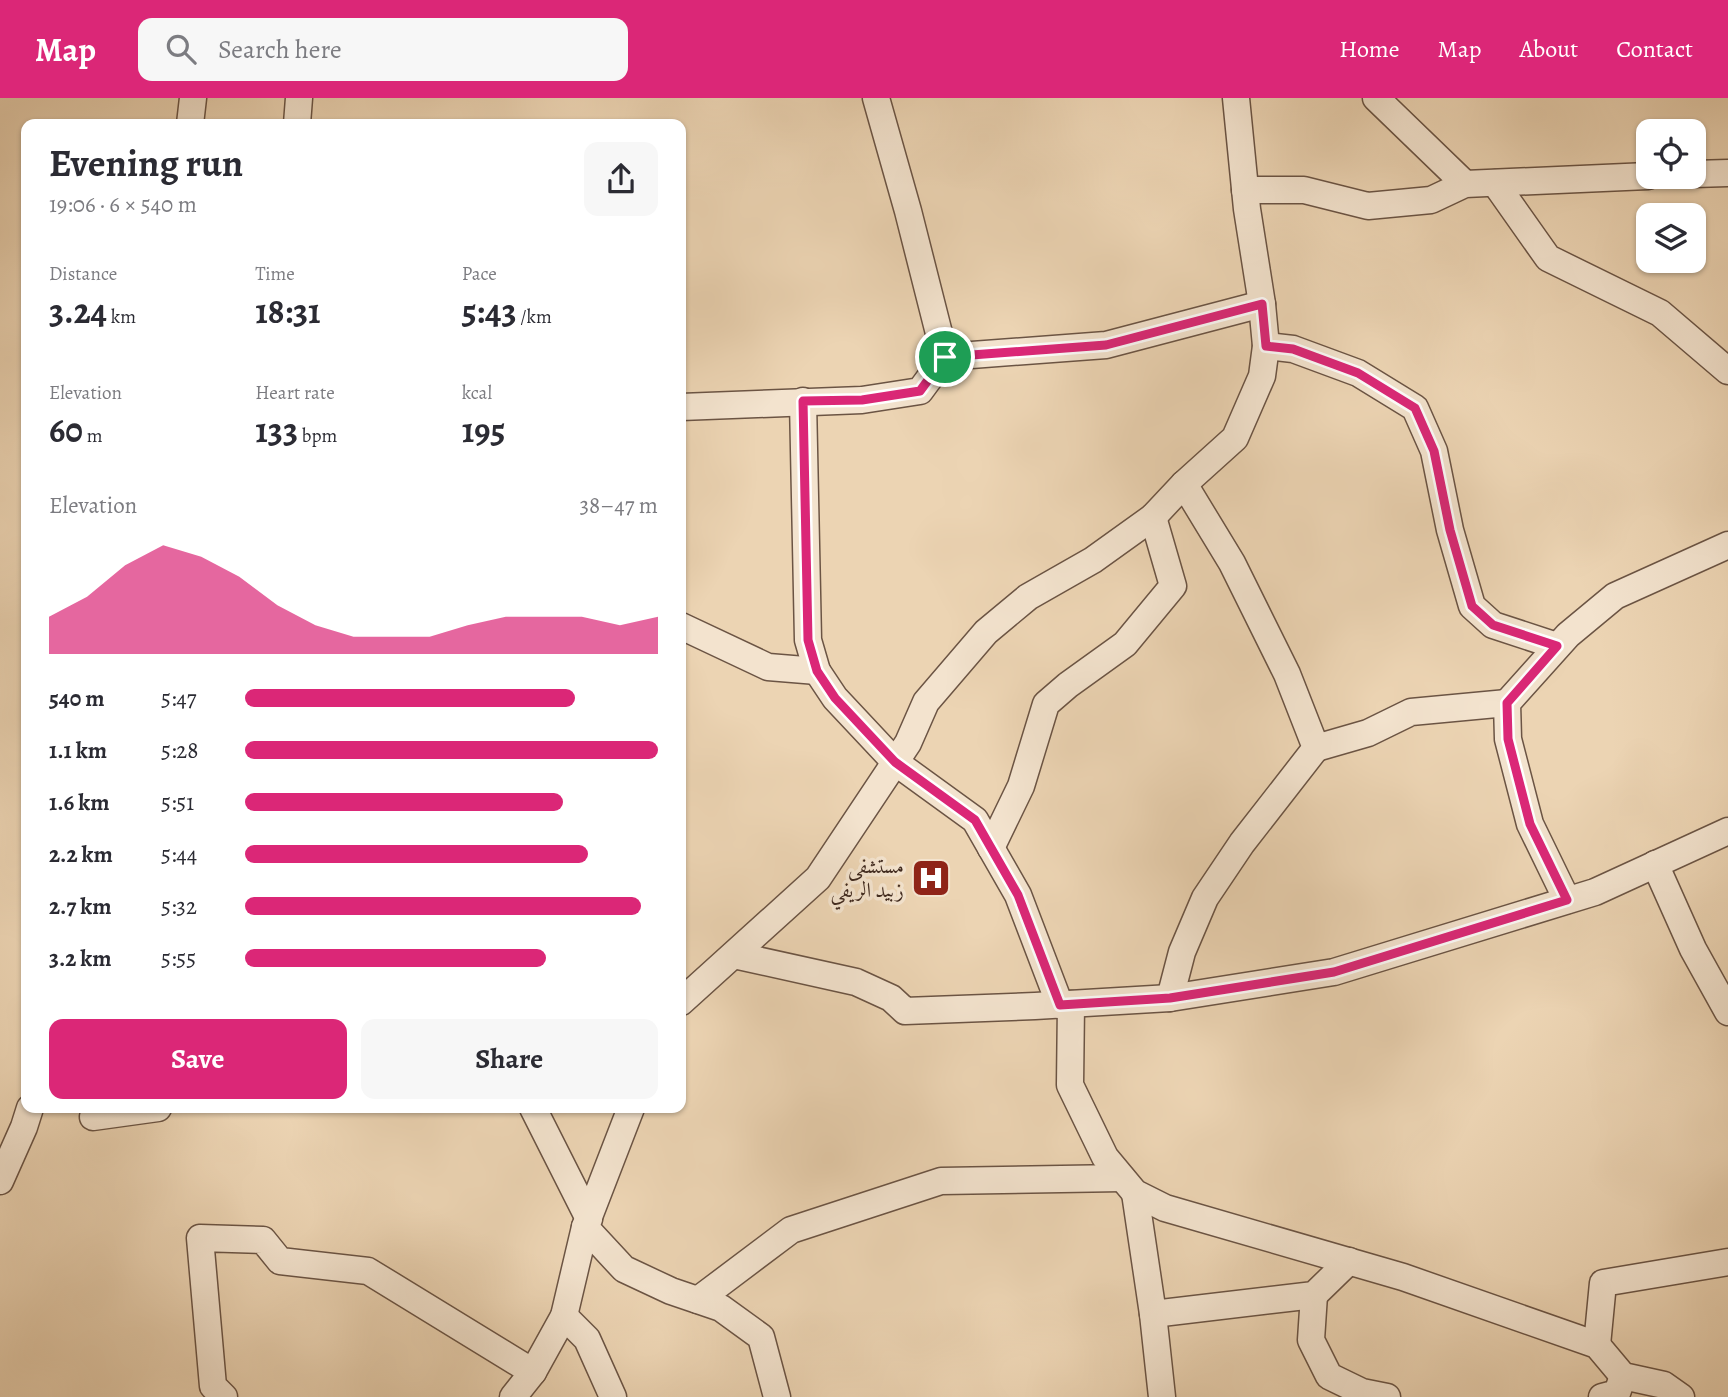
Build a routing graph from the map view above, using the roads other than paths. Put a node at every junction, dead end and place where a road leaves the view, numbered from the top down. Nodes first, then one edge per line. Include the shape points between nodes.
1 (193, 98) edge
2 (299, 98) edge
3 (876, 98) edge
4 (1236, 98) edge
5 (1376, 98) edge
6 (191, 119) edge
7 (297, 119) edge
8 (1728, 173) edge
9 (1706, 174) edge
10 (1636, 177) edge
11 (1495, 183) junction
12 (1465, 184) junction
13 (1245, 190) junction
14 (1262, 304) junction
15 (1266, 346) junction
16 (945, 357) junction
17 (1728, 371) edge
18 (803, 401) junction
19 (686, 407) edge
20 (1184, 484) junction
21 (1153, 517) junction
22 (1728, 545) edge
23 (686, 628) edge
24 (1557, 646) junction
25 (817, 671) junction
26 (1507, 703) junction
27 (1316, 748) junction
28 (895, 762) junction
29 (1728, 831) edge
30 (991, 848) junction
31 (1656, 864) junction
32 (1567, 900) junction
33 (734, 955) junction
34 (686, 998) edge
35 (1170, 998) junction
36 (1065, 1004) junction
37 (1728, 1012) edge
38 (28, 1113) edge
39 (122, 1113) edge
40 (535, 1113) edge
41 (629, 1113) edge
42 (93, 1117) dead end
43 (0, 1181) edge
44 (1128, 1186) junction
45 (587, 1223) junction
46 (1349, 1261) junction
47 (1728, 1262) edge
48 (1314, 1295) junction
49 (698, 1300) junction
50 (1153, 1314) junction
51 (564, 1316) junction
52 (1597, 1345) junction
53 (533, 1373) junction
54 (1623, 1376) junction
55 (224, 1397) edge
56 (513, 1397) edge
57 (613, 1397) edge
58 (777, 1397) edge
59 (1162, 1397) edge
60 (1387, 1397) edge
61 (1602, 1397) edge
62 (1681, 1397) edge

1 - 6 street
2 - 7 street
3 - 16 street
4 - 13 street
5 - 12 street
8 - 9 street
10 - 11 street
11 - 12 street
11 - 17 street via 1548,258 1660,313
12 - 13 street via 1431,200 1368,206 1304,190
13 - 14 street
14 - 15 street
14 - 16 street via 1106,345
15 - 20 street via 1262,376 1234,438
15 - 24 street via 1293,349 1358,373 1415,408 1434,451 1472,606 1493,625
16 - 18 street via 920,391 862,400
18 - 19 street
18 - 25 street via 808,640
20 - 21 street
20 - 27 street via 1232,563 1287,674
21 - 28 street via 1093,560 1028,597 986,632 926,702
21 - 30 street via 1173,586 1125,644 1046,704 1021,786
22 - 24 street via 1615,596
23 - 25 street via 768,667
24 - 26 street
25 - 28 street via 835,698
26 - 27 street via 1411,712 1368,733
26 - 32 street via 1508,739 1530,824
27 - 35 street via 1205,898 1182,952
28 - 30 street via 975,820
28 - 33 street via 818,878
29 - 31 street
30 - 36 street via 1018,895
31 - 32 street
31 - 37 street via 1693,949
32 - 35 street via 1334,972
33 - 34 street
33 - 36 street via 856,982 905,1011
35 - 36 street
36 - 44 street via 1070,1085 1105,1157
38 - 43 street
39 - 42 street
40 - 45 street
41 - 45 street
44 - 46 street via 1165,1208
44 - 49 street via 941,1181 791,1230
44 - 50 street
45 - 49 street via 624,1269
45 - 51 street
46 - 48 street
46 - 52 street
47 - 52 street via 1604,1283
48 - 50 street
48 - 60 street via 1311,1340 1329,1376
49 - 58 street via 721,1308 761,1337
50 - 59 street
51 - 53 street
51 - 57 street via 587,1339
52 - 54 street
53 - 55 street via 368,1271 280,1261 263,1240 200,1238 213,1386
53 - 56 street
54 - 61 street via 1617,1393
54 - 62 street via 1664,1385

